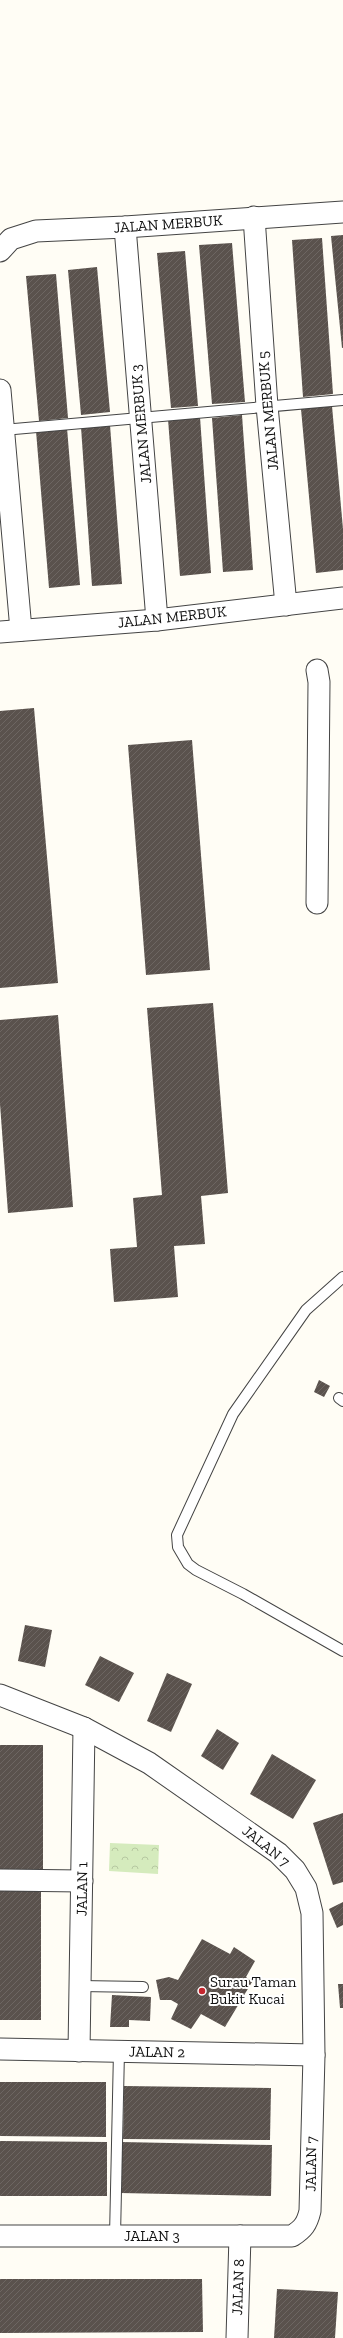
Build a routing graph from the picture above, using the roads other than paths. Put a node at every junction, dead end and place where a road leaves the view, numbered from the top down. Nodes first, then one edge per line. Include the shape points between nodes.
1 (343, 212) edge
2 (254, 217) junction
3 (125, 227) junction
4 (0, 251) edge
5 (0, 390) edge
6 (343, 400) edge
7 (267, 406) junction
8 (141, 419) junction
9 (4, 430) junction
10 (343, 598) edge
11 (286, 605) junction
12 (158, 620) junction
13 (21, 630) junction
14 (0, 632) edge
15 (317, 670) dead end
16 (316, 904) dead end
17 (343, 1276) edge
18 (343, 1651) edge
19 (0, 1694) edge
20 (84, 1728) junction
21 (0, 1880) edge
22 (82, 1881) junction
23 (80, 1986) junction
24 (142, 1987) dead end
25 (0, 2049) edge
26 (79, 2051) junction
27 (119, 2051) junction
28 (314, 2055) junction
29 (302, 2230) joint
30 (0, 2236) edge
31 (115, 2236) junction
32 (240, 2236) junction
33 (237, 2338) edge

1 - 2 street, JALAN MERBUK
2 - 3 street, JALAN MERBUK
2 - 7 street, JALAN MERBUK 5
3 - 4 street, JALAN MERBUK via 36,231 11,239
3 - 8 street, JALAN MERBUK 3
5 - 9 street
6 - 7 lane
7 - 8 lane
7 - 11 street, JALAN MERBUK 5
8 - 9 lane
8 - 12 street, JALAN MERBUK 3
9 - 13 street
10 - 11 street, JALAN MERBUK
11 - 12 street, JALAN MERBUK
12 - 13 street, JALAN MERBUK
13 - 14 street, JALAN MERBUK
15 - 16 street via 319,690
17 - 18 lane via 306,1310 233,1414 178,1535 178,1547 188,1564 196,1570
19 - 20 street, JALAN 7
20 - 22 street, JALAN 1
20 - 28 street, JALAN 7 via 149,1763 209,1802 278,1853 295,1870 306,1888 312,1913
21 - 22 street
22 - 23 street, JALAN 1
23 - 24 lane
23 - 26 street, JALAN 1
25 - 26 street, JALAN 2
26 - 27 street, JALAN 2
27 - 28 street, JALAN 2
27 - 31 lane
28 - 29 street, JALAN 7 via 310,2211 308,2222
29 - 32 street, JALAN 3 via 292,2236
30 - 31 street, JALAN 3
31 - 32 street, JALAN 3
32 - 33 street, JALAN 8

